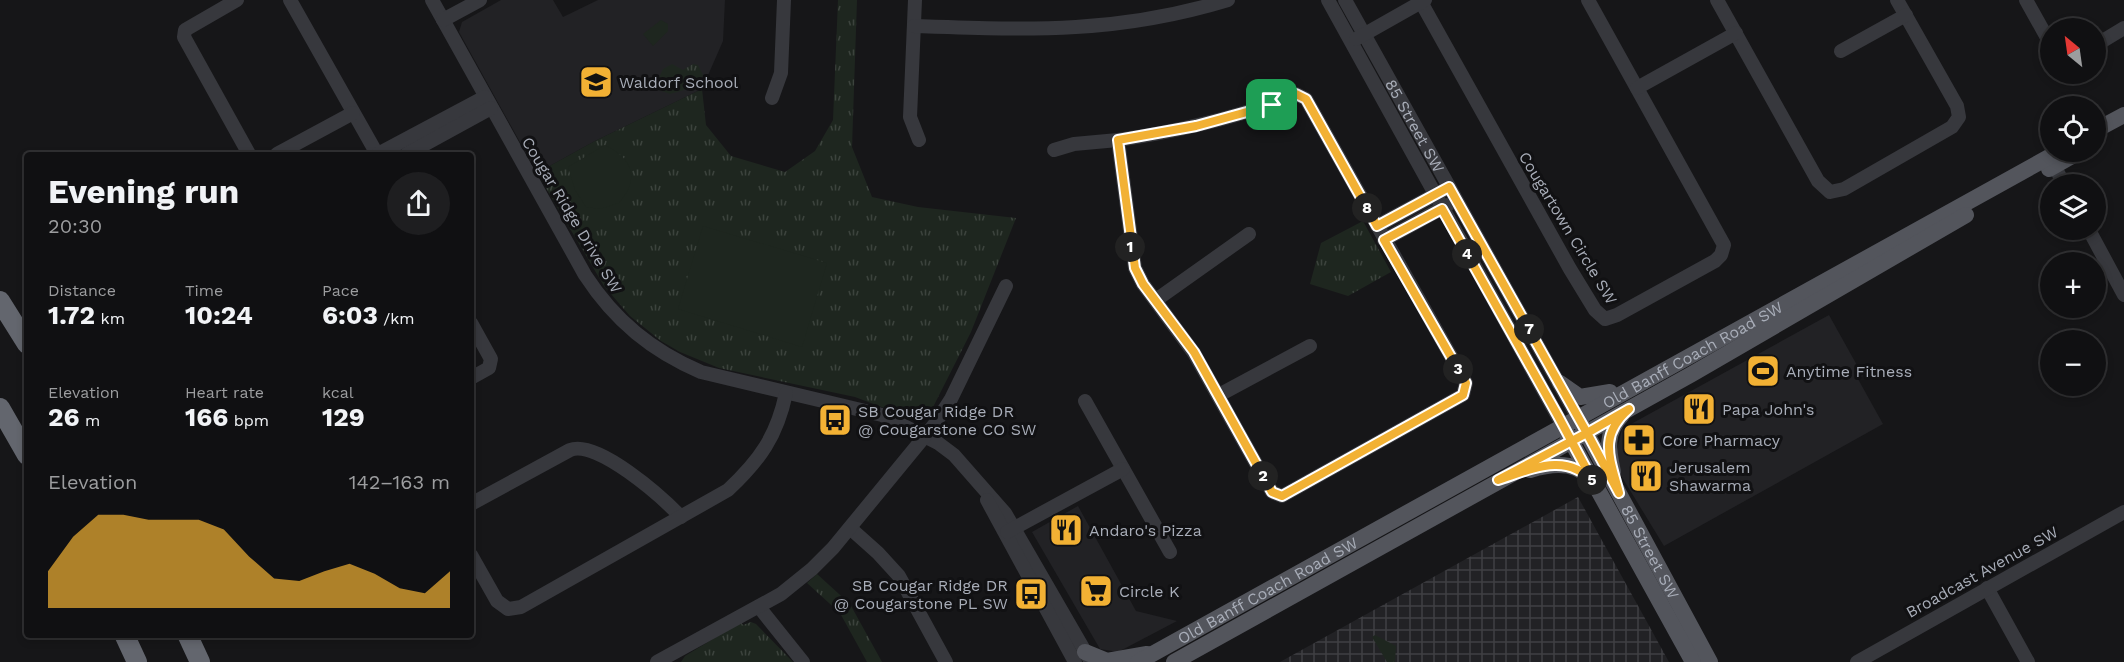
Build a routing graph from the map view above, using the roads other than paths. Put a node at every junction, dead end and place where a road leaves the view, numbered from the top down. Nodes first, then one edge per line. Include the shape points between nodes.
1 (237, 0) edge
2 (290, 0) edge
3 (432, 0) edge
4 (480, 0) edge
5 (784, 0) edge
6 (915, 0) edge
7 (1228, 0) edge
8 (1328, 0) edge
9 (1345, 0) edge
10 (1588, 0) edge
11 (1717, 0) edge
12 (1897, 0) edge
13 (2026, 0) edge
14 (1423, 1) edge
15 (1207, 3) edge
16 (1906, 15) junction
17 (443, 20) junction
18 (2040, 25) edge
19 (914, 26) junction
20 (2124, 28) edge
21 (1736, 33) junction
22 (1358, 38) junction
23 (2106, 39) edge
24 (1841, 51) dead end
25 (1636, 88) junction
26 (772, 98) dead end
27 (488, 102) junction
28 (353, 113) junction
29 (2124, 115) edge
30 (2106, 125) edge
31 (2124, 127) edge
32 (2106, 137) edge
33 (919, 140) dead end
34 (1118, 140) junction
35 (1054, 150) dead end
36 (248, 152) edge
37 (281, 152) edge
38 (376, 152) edge
39 (381, 152) edge
40 (410, 152) edge
41 (2047, 162) edge
42 (2047, 162) edge
43 (1449, 187) junction
44 (1435, 195) junction
45 (1456, 201) junction
46 (1442, 209) junction
47 (1377, 226) junction
48 (1249, 234) dead end
49 (1384, 240) junction
50 (2094, 240) edge
51 (1006, 286) dead end
52 (2124, 295) edge
53 (1156, 300) junction
54 (0, 301) edge
55 (474, 328) edge
56 (24, 339) edge
57 (1310, 346) dead end
58 (474, 376) edge
59 (1650, 377) junction
60 (1560, 383) junction
61 (786, 393) junction
62 (1219, 395) junction
63 (1085, 401) dead end
64 (0, 408) edge
65 (1629, 409) junction
66 (1570, 420) junction
67 (1587, 433) junction
68 (926, 437) junction
69 (1571, 441) junction
70 (24, 450) edge
71 (1123, 468) junction
72 (1498, 480) junction
73 (1594, 483) junction
74 (1619, 493) junction
75 (474, 502) edge
76 (2124, 512) edge
77 (681, 517) junction
78 (850, 528) junction
79 (1010, 531) junction
80 (1170, 552) dead end
81 (474, 560) edge
82 (1988, 588) junction
83 (759, 607) junction
84 (126, 638) edge
85 (189, 638) edge
86 (1157, 652) junction
87 (1084, 659) edge
88 (665, 660) edge
89 (137, 662) edge
90 (200, 662) edge
91 (803, 662) edge
92 (946, 662) edge
93 (1138, 662) edge
94 (1174, 662) edge
95 (1693, 662) edge
96 (1710, 662) edge
97 (1857, 662) edge
98 (2028, 662) edge

1 - 36 street via 185,30 184,38
2 - 28 street
3 - 17 street, Cougar Ridge Drive SW
4 - 17 street
5 - 26 street via 781,73
6 - 19 street
7 - 15 street
8 - 22 street, 85 Street SW
9 - 22 street, 85 Street SW
10 - 25 street, Cougartown Circle SW
11 - 21 street
12 - 16 street
13 - 18 street
14 - 22 street, Cougartown Circle SW
14 - 25 street, Cougartown Circle SW via 1570,268 1595,310 1605,319 1714,261 1724,245
15 - 19 street via 1151,20 1083,29
16 - 21 street via 1957,106 1959,117 1952,127 1830,192 1818,181
16 - 24 street
17 - 27 street, Cougar Ridge Drive SW
19 - 33 street via 910,117
20 - 23 street
21 - 25 street
22 - 43 street, 85 Street SW
22 - 44 street, 85 Street SW
27 - 39 street
27 - 40 street
27 - 61 street, Cougar Ridge Drive SW via 585,275 598,296 626,326 674,360 701,372
28 - 37 street
28 - 38 street
29 - 30 main road
31 - 32 main road
34 - 35 street
34 - 47 street via 1206,123 1272,105 1296,94 1306,99
34 - 53 street via 1132,256 1143,284
41 - 59 main road, Old Banff Coach Road SW
42 - 65 main road, Old Banff Coach Road SW
43 - 44 street
43 - 45 street, 85 Street SW
44 - 46 street, 85 Street SW
44 - 47 street
45 - 46 street
45 - 60 street, 85 Street SW
46 - 49 street
46 - 66 street, 85 Street SW
47 - 49 street
48 - 53 street
49 - 62 street via 1466,383 1463,395 1282,496 1272,492
50 - 52 street
51 - 68 street via 951,399
53 - 62 street via 1187,341
54 - 56 highway
55 - 58 street via 491,359 489,368
57 - 62 street
59 - 60 main road via 1603,395 1586,397 1570,393
59 - 66 main road, Old Banff Coach Road SW
60 - 66 street, 85 Street SW
61 - 68 street, Cougar Ridge Drive SW via 882,415
61 - 77 street via 775,433 753,464 728,490
63 - 71 street
64 - 70 highway
65 - 67 main road, Old Banff Coach Road SW
65 - 74 main road via 1608,437
66 - 67 main road, 85 Street SW
66 - 69 main road, 85 Street SW
66 - 86 main road, Old Banff Coach Road SW
67 - 69 main road, Old Banff Coach Road SW
67 - 74 main road, 85 Street SW
68 - 78 street
68 - 79 street, Cougar Ridge Drive SW via 954,456 999,504
69 - 72 main road, Old Banff Coach Road SW
69 - 73 main road, 85 Street SW
71 - 79 street
71 - 80 street
72 - 73 main road via 1560,465 1579,468
72 - 94 main road, Old Banff Coach Road SW
73 - 95 main road, 85 Street SW
74 - 96 main road, 85 Street SW
75 - 77 street via 581,447 592,449 642,482
76 - 82 street, Broadcast Avenue SW
77 - 81 street via 515,609 497,601
78 - 83 street via 794,585
78 - 92 street via 899,576
79 - 87 street, Cougar Ridge Drive SW
82 - 97 street, Broadcast Avenue SW
82 - 98 street
83 - 88 street
83 - 91 street
84 - 89 highway
85 - 90 highway
86 - 87 main road via 1107,661
86 - 93 main road, Old Banff Coach Road SW

